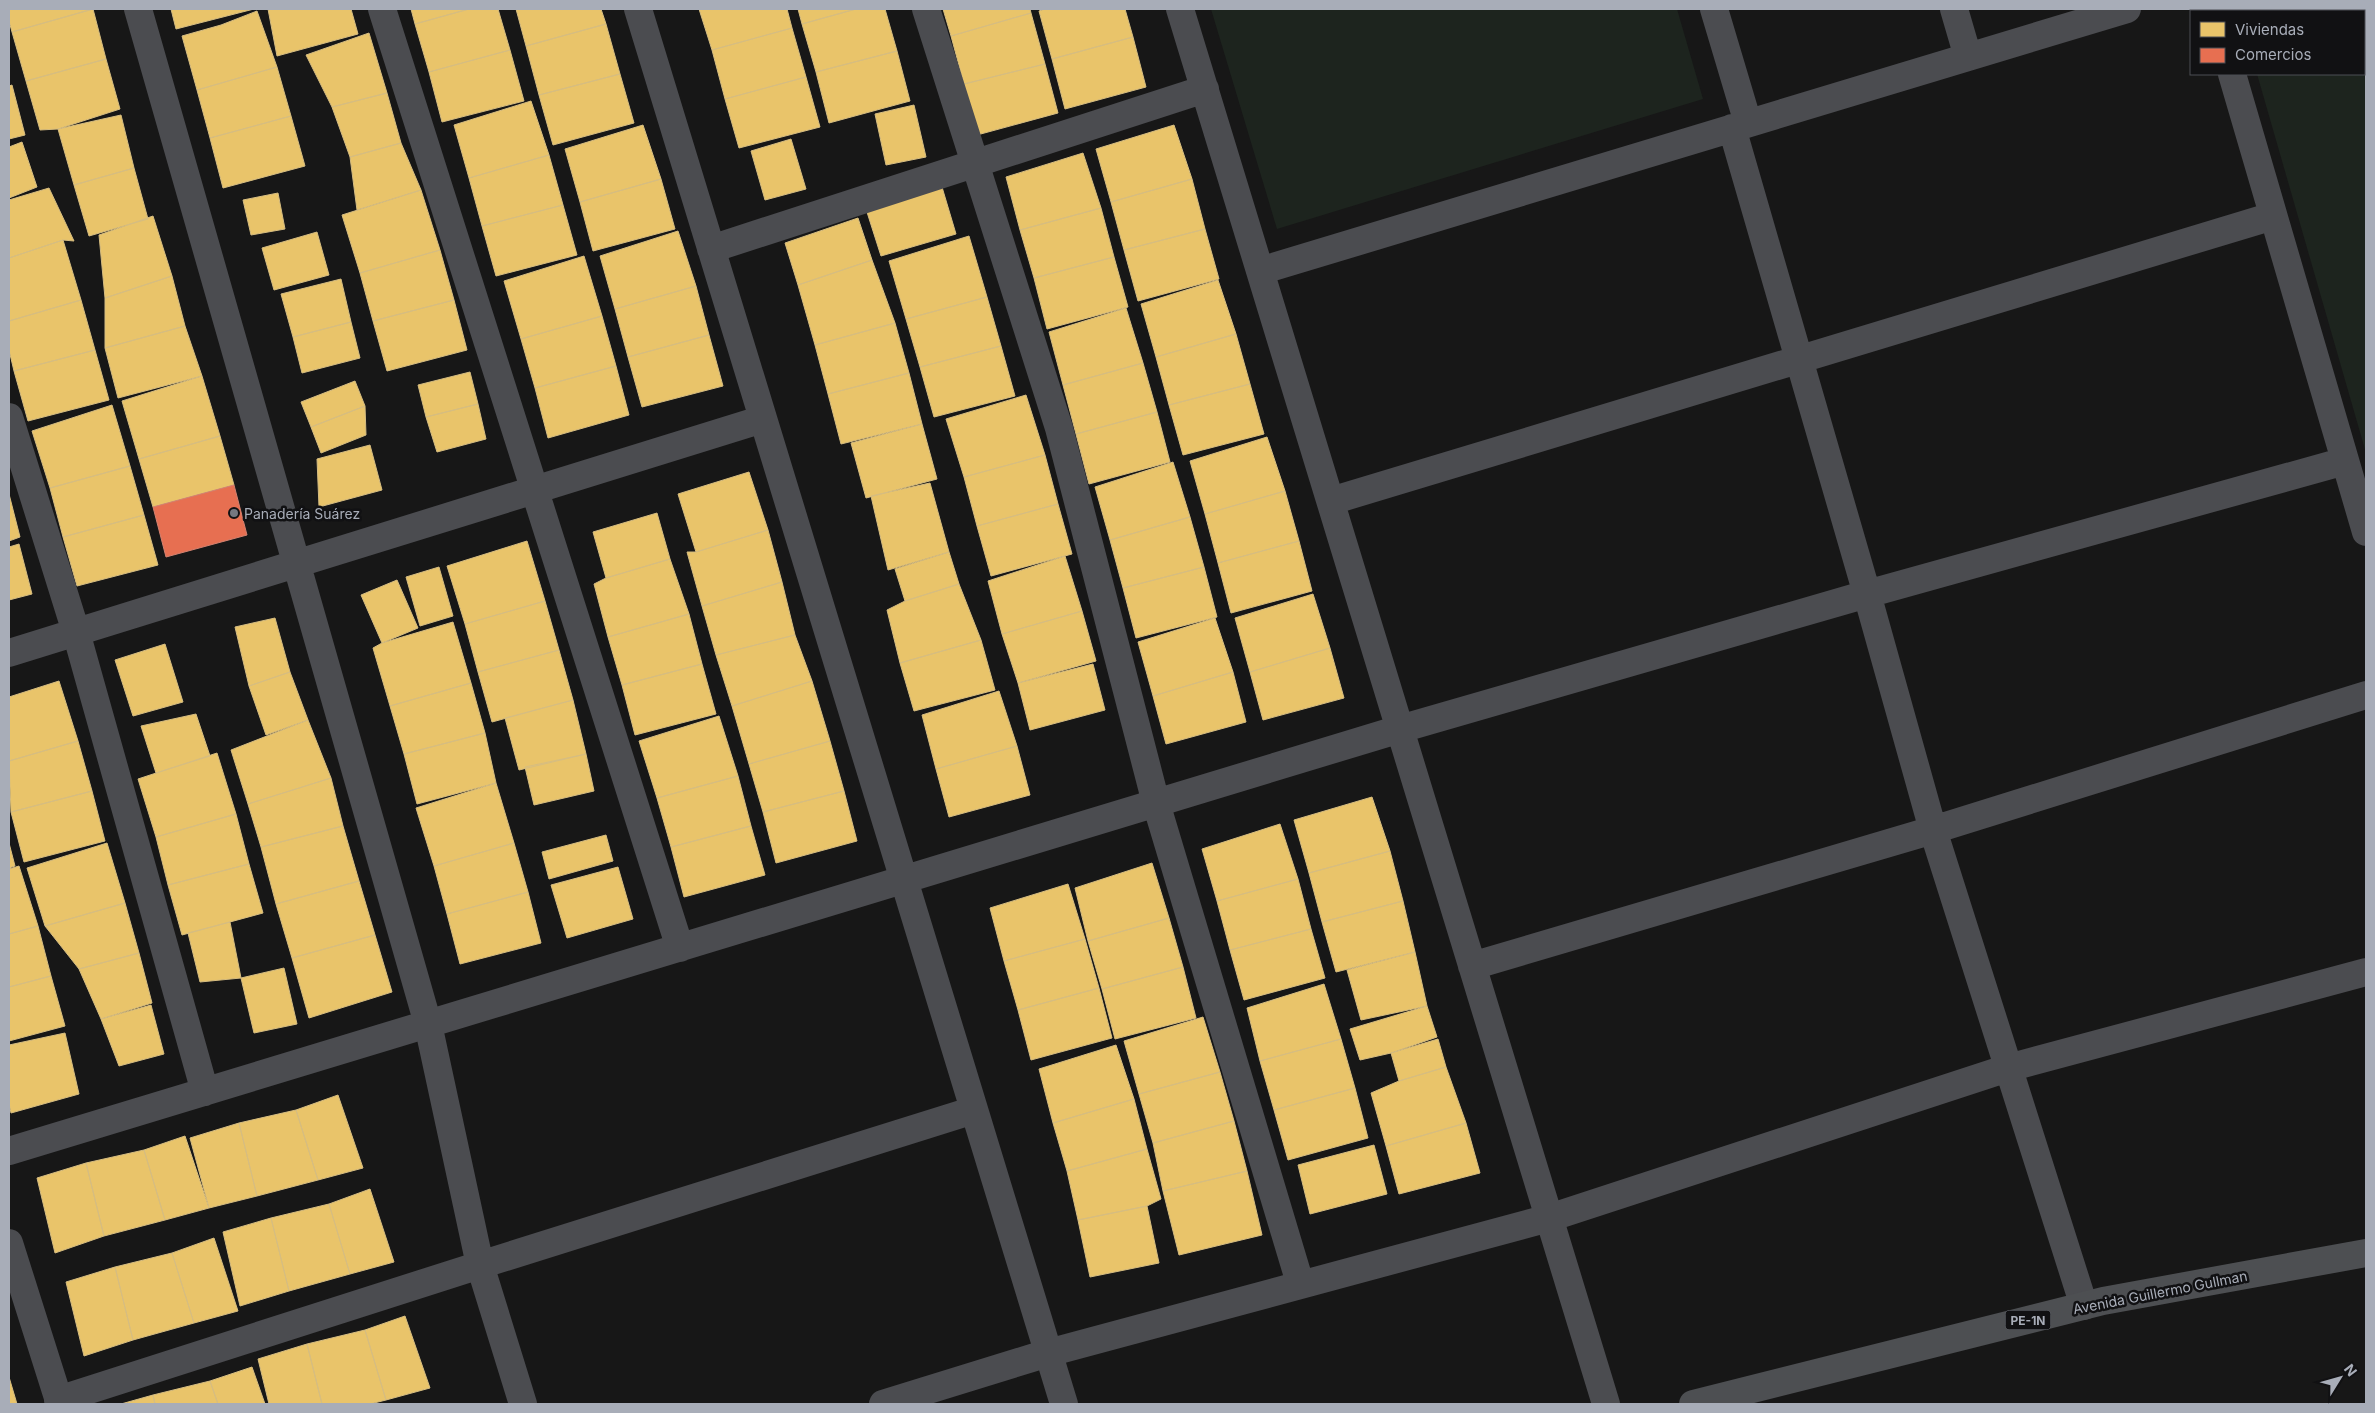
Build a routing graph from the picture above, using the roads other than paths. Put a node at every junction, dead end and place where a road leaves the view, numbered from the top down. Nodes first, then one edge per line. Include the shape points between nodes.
1 (138, 9) edge
2 (382, 9) edge
3 (638, 9) edge
4 (926, 9) edge
5 (1180, 9) edge
6 (1714, 9) edge
7 (1954, 9) edge
8 (2127, 9) edge
9 (1968, 57) junction
10 (2232, 75) edge
11 (1205, 89) junction
12 (1740, 126) junction
13 (975, 164) junction
14 (2273, 216) junction
15 (711, 249) junction
16 (1260, 271) junction
17 (1799, 359) junction
18 (9, 418) edge
19 (763, 419) junction
20 (2345, 461) junction
21 (535, 489) junction
22 (1331, 502) junction
23 (2366, 532) edge
24 (297, 564) junction
25 (1867, 594) junction
26 (76, 632) junction
27 (9, 653) edge
28 (2366, 695) edge
29 (1400, 729) junction
30 (1156, 803) junction
31 (1933, 830) junction
32 (904, 880) junction
33 (680, 948) junction
34 (1472, 966) junction
35 (2366, 972) edge
36 (428, 1024) junction
37 (2008, 1068) junction
38 (205, 1092) junction
39 (974, 1110) junction
40 (9, 1151) edge
41 (1549, 1218) junction
42 (9, 1243) edge
43 (2366, 1253) edge
44 (480, 1265) junction
45 (1300, 1283) junction
46 (2084, 1306) junction
47 (1048, 1353) junction
48 (1721, 1400) edge
49 (59, 1402) edge
50 (523, 1404) edge
51 (882, 1404) edge
52 (1064, 1404) edge
53 (1606, 1404) edge
54 (1693, 1404) edge

1 - 24 street
2 - 21 street
3 - 15 street
4 - 13 street
5 - 11 street
6 - 12 street
7 - 9 street
8 - 9 street
9 - 12 street
10 - 14 street
11 - 13 street
11 - 16 street
12 - 16 street
12 - 17 street
13 - 15 street
13 - 30 street via 1059,428
14 - 17 street
14 - 20 street
15 - 19 street
16 - 22 street
17 - 22 street
17 - 25 street
18 - 26 street
19 - 21 street
19 - 32 street
20 - 23 street
20 - 25 street
21 - 24 street
21 - 33 street
22 - 29 street
24 - 26 street
24 - 36 street
25 - 29 street
25 - 31 street
26 - 27 street
26 - 38 street
28 - 31 street
29 - 30 street
29 - 34 street
30 - 32 street
30 - 45 street
31 - 34 street
31 - 37 street
32 - 33 street
32 - 39 street
33 - 36 street
34 - 41 street
35 - 37 street
36 - 38 street
36 - 44 street
37 - 41 street
37 - 46 street
38 - 40 street
39 - 44 street
39 - 47 street
41 - 45 street
41 - 53 street
42 - 49 street
43 - 46 main road, Avenida Guillermo Gullman / PE-1N
44 - 49 street
44 - 50 street
45 - 47 street
46 - 48 main road, Avenida Guillermo Gullman / PE-1N
47 - 51 street
47 - 52 street
48 - 54 main road, Avenida Guillermo Gullman / PE-1N

